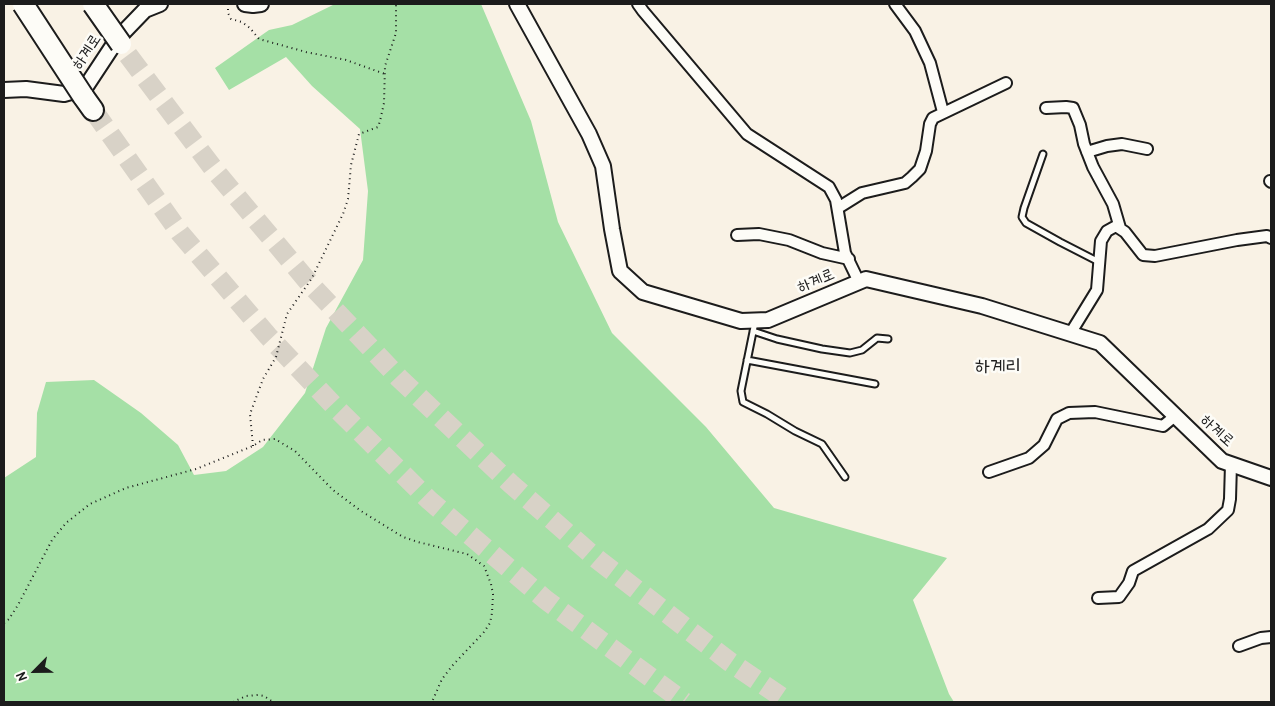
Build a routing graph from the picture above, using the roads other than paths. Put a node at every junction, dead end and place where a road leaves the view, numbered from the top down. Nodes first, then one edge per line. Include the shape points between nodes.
1 (23, 4) edge
2 (93, 4) edge
3 (160, 4) edge
4 (245, 4) edge
5 (261, 4) edge
6 (517, 4) edge
7 (638, 4) edge
8 (896, 4) edge
9 (125, 50) tunnel mouth
10 (1006, 84) dead end
11 (4, 90) edge
12 (88, 103) tunnel mouth
13 (1046, 108) dead end
14 (943, 112) junction
15 (1147, 149) dead end
16 (1087, 152) junction
17 (1043, 154) dead end
18 (838, 208) junction
19 (1120, 228) junction
20 (737, 235) dead end
21 (1271, 238) edge
22 (849, 259) junction
23 (1100, 262) junction
24 (859, 282) junction
25 (754, 326) junction
26 (1070, 334) junction
27 (888, 340) dead end
28 (747, 360) junction
29 (875, 384) dead end
30 (1175, 416) junction
31 (1231, 464) junction
32 (989, 472) dead end
33 (846, 478) dead end
34 (1271, 478) edge
35 (1098, 598) dead end
36 (1271, 637) edge
37 (1239, 646) dead end

1 - 12 highway, bridge
2 - 9 highway, bridge
3 - 11 street, 하계로 via 145,10 118,38 84,88 64,94
4 - 5 street
6 - 25 street, 하계로 via 589,134 603,166 620,271 643,292
7 - 18 street via 747,134 829,187
8 - 14 street via 915,31 930,63
10 - 14 street
13 - 16 street via 1072,108
14 - 18 street via 930,124 926,151 920,168 912,177 905,183 862,193
15 - 16 street via 1122,144
16 - 19 street via 1113,204
17 - 23 lane via 1022,218
18 - 22 street
19 - 21 street via 1143,255 1155,256 1237,240
19 - 23 street via 1116,226 1107,231 1101,241
20 - 22 street via 759,234 789,240
22 - 24 street
23 - 26 street via 1097,290
24 - 25 street, 하계로
24 - 26 street, 하계로 via 866,279 982,306
25 - 27 lane via 777,339 850,353 862,350 877,338
25 - 28 lane
26 - 30 street, 하계로 via 1100,343
28 - 29 lane
28 - 33 lane via 741,391 743,402 822,444
30 - 31 street, 하계로 via 1222,461
30 - 32 street via 1163,426 1095,412 1069,413 1057,418 1044,445 1029,458
31 - 34 street, 하계로
31 - 35 street via 1228,510 1208,529 1133,571 1119,597
36 - 37 street

